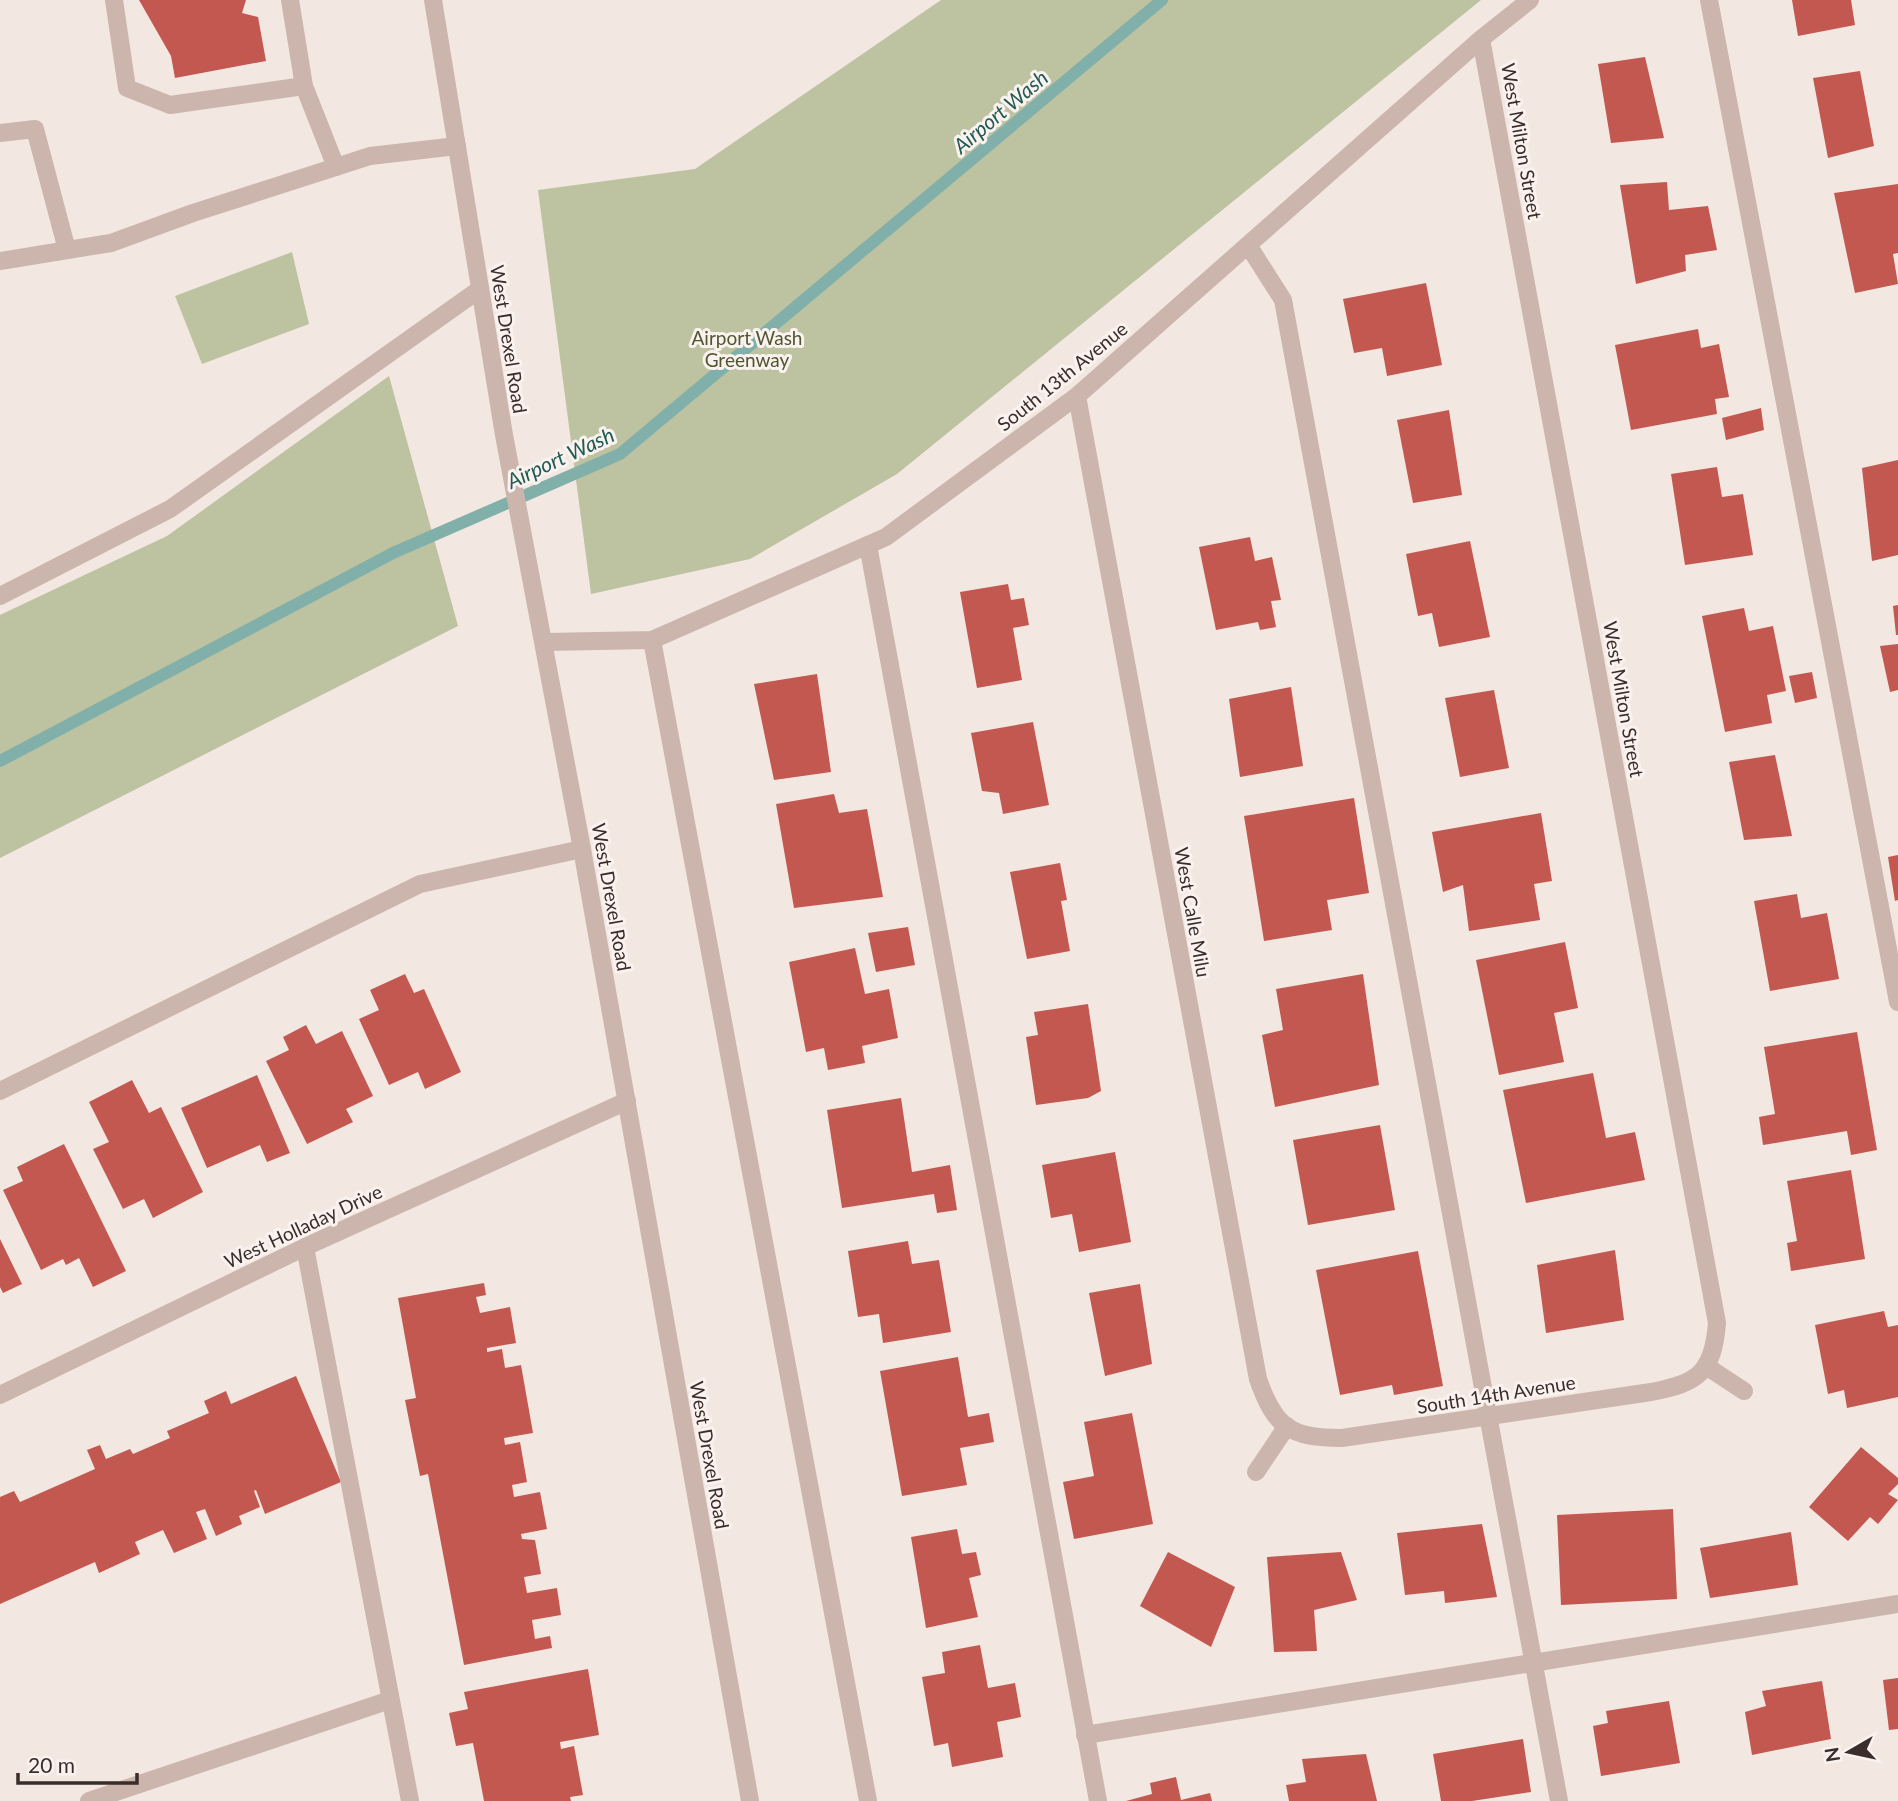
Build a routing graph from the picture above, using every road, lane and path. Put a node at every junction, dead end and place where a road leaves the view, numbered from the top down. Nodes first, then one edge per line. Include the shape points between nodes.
1 (114, 0) edge
2 (290, 0) edge
3 (433, 0) edge
4 (1530, 0) edge
5 (1709, 0) edge
6 (1482, 39) junction
7 (304, 86) junction
8 (0, 133) edge
9 (457, 146) junction
10 (336, 167) junction
11 (1248, 245) junction
12 (67, 250) junction
13 (0, 261) edge
14 (480, 289) junction
15 (1077, 396) junction
16 (868, 545) junction
17 (0, 597) edge
18 (652, 640) junction
19 (545, 642) junction
20 (582, 849) junction
21 (1898, 1002) edge
22 (0, 1091) edge
23 (627, 1101) junction
24 (305, 1247) junction
25 (1706, 1366) junction
26 (1744, 1391) dead end
27 (0, 1395) edge
28 (1488, 1417) junction
29 (1287, 1426) junction
30 (1256, 1472) dead end
31 (1898, 1604) edge
32 (1533, 1662) junction
33 (390, 1700) junction
34 (1085, 1735) junction
35 (89, 1801) edge
36 (410, 1801) edge
37 (750, 1801) edge
38 (868, 1801) edge
39 (1098, 1801) edge
40 (1559, 1801) edge

1 - 7 street via 127,88 170,105
2 - 7 street
3 - 9 street, West Drexel Road
4 - 6 street, South 13th Avenue
5 - 21 street
6 - 11 street, South 13th Avenue
6 - 25 street, West Milton Street via 1712,1289 1717,1323 1715,1347
7 - 10 street
8 - 12 street via 35,129
9 - 10 street via 370,156
9 - 14 street, West Drexel Road
10 - 12 street via 111,243
11 - 15 street, South 13th Avenue
11 - 28 street via 1283,300
12 - 13 street
14 - 17 street via 170,509
14 - 19 street, West Drexel Road
15 - 16 street, South 13th Avenue via 886,537
15 - 29 street, West Calle Milu via 1258,1380 1272,1411
16 - 18 street, South 13th Avenue
16 - 34 street
18 - 19 street, South 13th Avenue
18 - 38 street
19 - 20 street, West Drexel Road
20 - 22 street via 420,884
20 - 23 street, West Drexel Road
23 - 24 street, West Holladay Drive
23 - 37 street, West Drexel Road
24 - 27 street, West Holladay Drive
24 - 33 street
25 - 26 street
25 - 28 street, South 14th Avenue via 1691,1381 1676,1387
28 - 29 street, South 14th Avenue via 1342,1438 1307,1437
28 - 32 street
29 - 30 street
31 - 32 street
32 - 34 street
32 - 40 street
33 - 35 street
33 - 36 street
34 - 39 street

